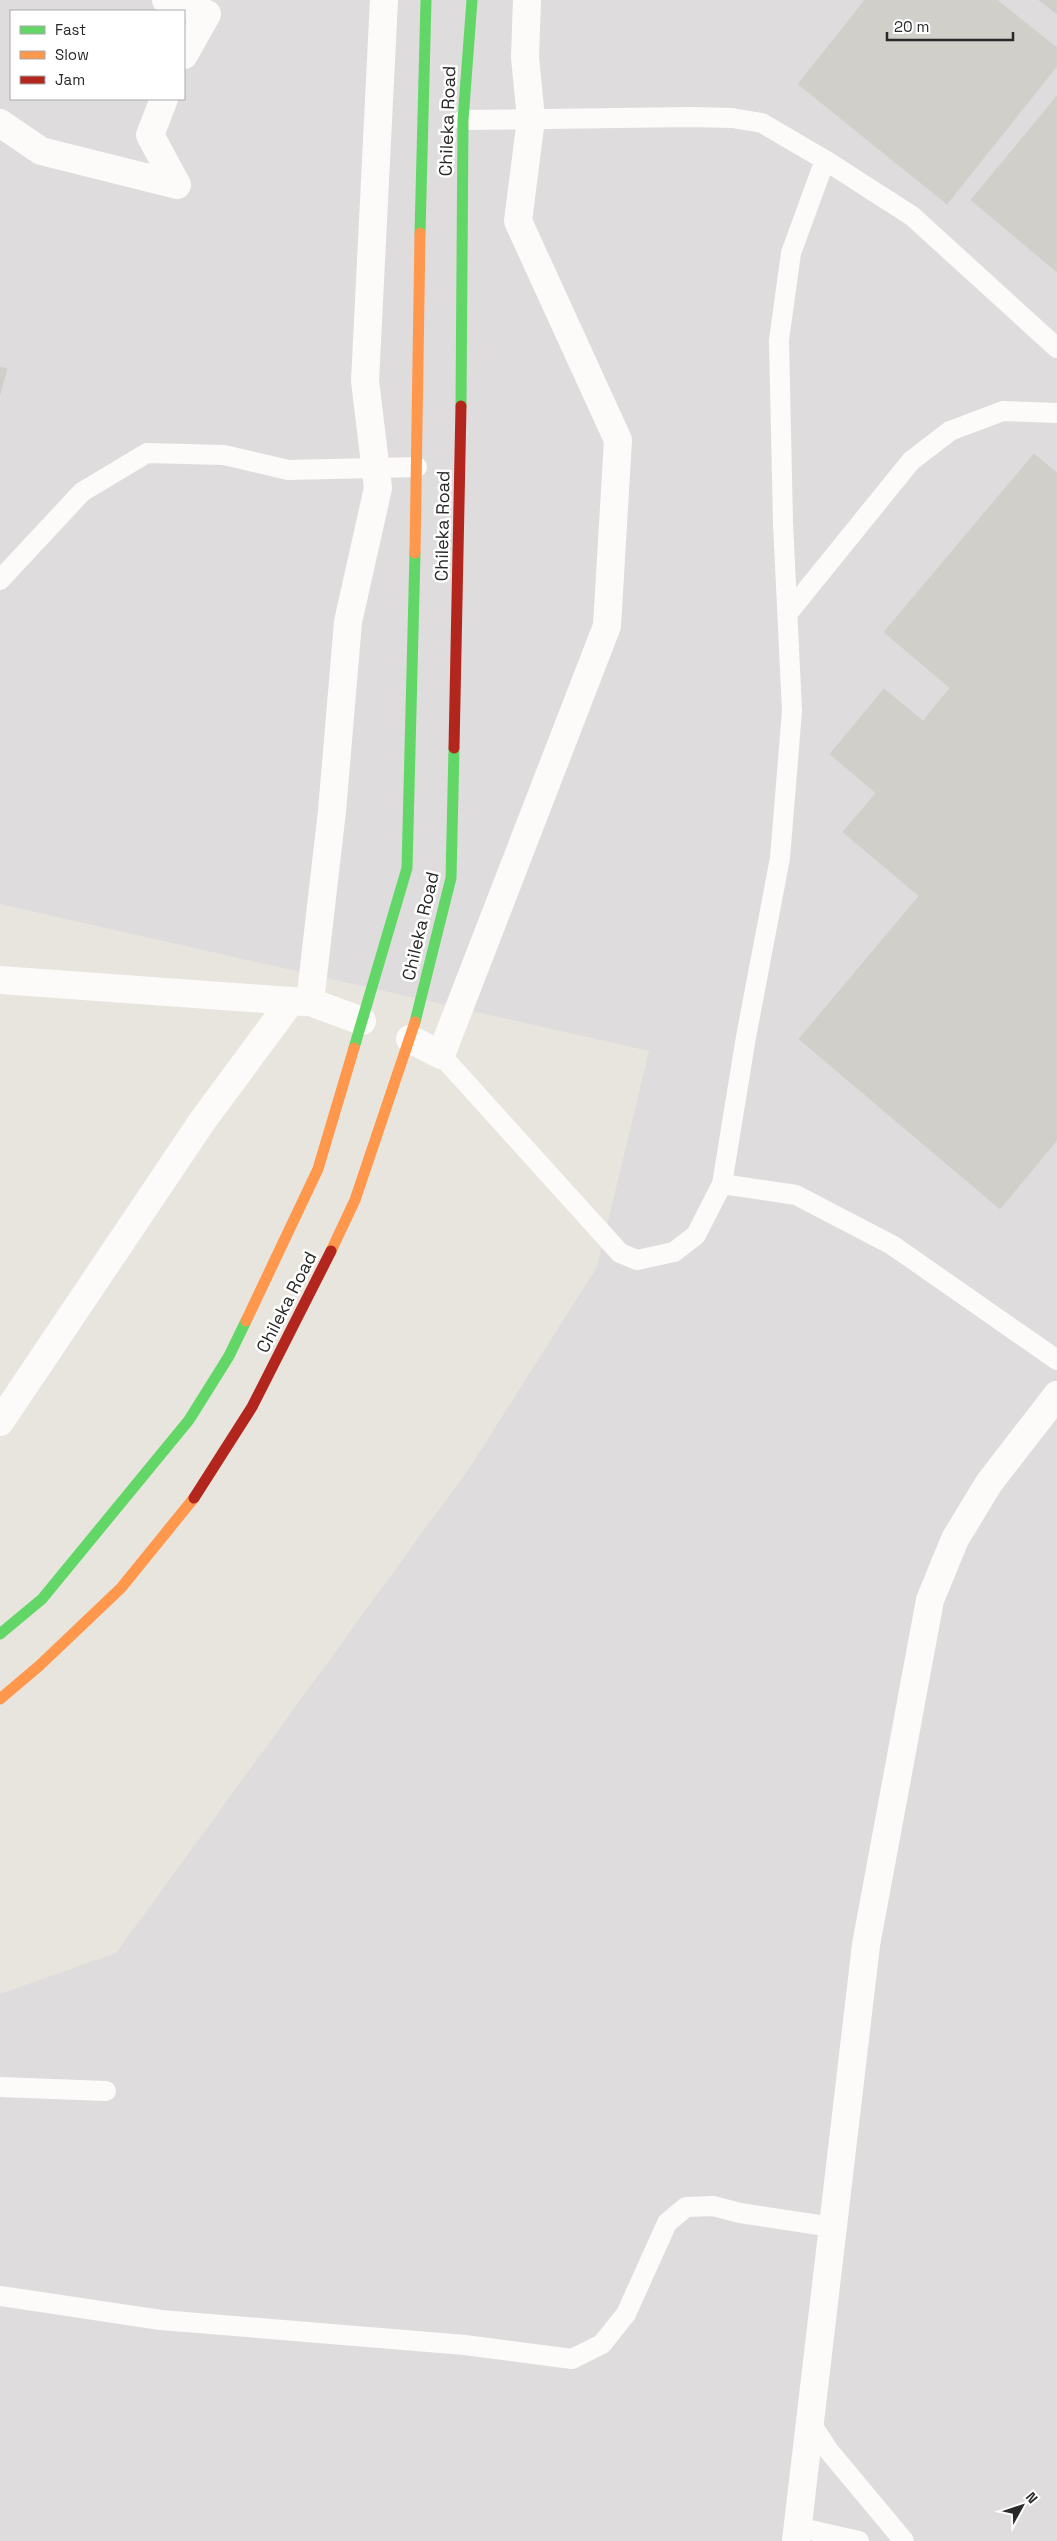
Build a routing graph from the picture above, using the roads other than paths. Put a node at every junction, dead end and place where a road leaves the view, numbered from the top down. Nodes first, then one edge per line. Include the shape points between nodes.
1 (166, 0) edge
2 (384, 0) edge
3 (426, 0) edge
4 (472, 0) edge
5 (527, 0) edge
6 (185, 53) edge
7 (164, 100) edge
8 (531, 119) junction
9 (463, 120) junction
10 (0, 123) edge
11 (825, 160) junction
12 (1057, 348) edge
13 (1057, 413) edge
14 (417, 467) junction
15 (376, 469) junction
16 (0, 580) edge
17 (788, 613) junction
18 (0, 980) edge
19 (300, 1001) junction
20 (362, 1021) junction
21 (410, 1039) junction
22 (442, 1055) junction
23 (722, 1184) junction
24 (1057, 1360) edge
25 (1057, 1395) edge
26 (0, 1422) edge
27 (0, 1634) edge
28 (0, 1699) edge
29 (0, 2087) edge
30 (106, 2091) dead end
31 (832, 2228) junction
32 (0, 2296) edge
33 (810, 2422) junction
34 (797, 2534) edge
35 (859, 2541) edge
36 (904, 2541) edge

1 - 6 street via 207,14
2 - 15 street via 365,381
3 - 14 highway via 422,71
4 - 9 highway, Chileka Road
5 - 8 street via 525,57
7 - 10 street via 150,136 177,185 41,151
8 - 9 lane
8 - 11 lane via 732,118 762,123
8 - 22 street via 518,221 618,440 607,626
9 - 21 highway, Chileka Road via 461,492 451,878
11 - 12 lane via 912,216
11 - 17 lane via 791,253 779,340
13 - 17 lane via 1003,411 950,431 911,461
14 - 15 lane
14 - 20 highway via 407,868
15 - 16 lane via 288,470 224,455 147,453 82,492
15 - 19 street via 378,488 348,622 332,810
17 - 23 lane via 792,711 780,858
18 - 19 street
19 - 20 street
19 - 26 street via 203,1120
20 - 27 highway via 318,1169 229,1356 183,1428 42,1599
21 - 22 street
21 - 28 highway, Chileka Road via 355,1200 252,1407 197,1495 121,1588
22 - 23 lane via 620,1253 637,1260 674,1252 696,1235
23 - 24 lane via 796,1195 892,1245
25 - 31 street via 989,1483 955,1539 930,1600 866,1945
29 - 30 lane
31 - 32 lane via 713,2206 686,2207 667,2223 626,2314 602,2344 572,2359 465,2345 161,2320
31 - 33 street
33 - 34 street
33 - 36 lane via 835,2458
34 - 35 lane

